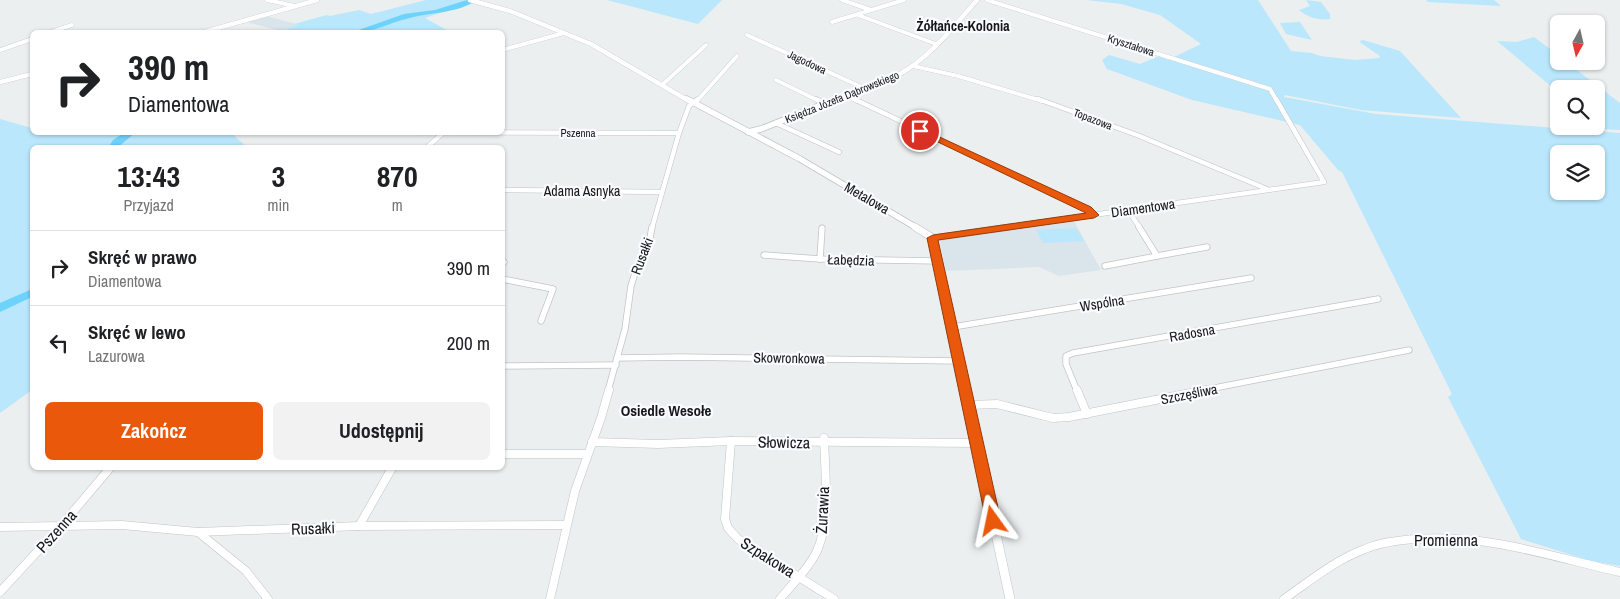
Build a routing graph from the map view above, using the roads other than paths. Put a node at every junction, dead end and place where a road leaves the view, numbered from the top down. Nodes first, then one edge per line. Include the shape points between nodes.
1 (267, 0) edge
2 (317, 0) edge
3 (842, 0) edge
4 (904, 0) edge
5 (977, 0) edge
6 (988, 0) edge
7 (472, 1) edge
8 (295, 6) junction
9 (872, 10) junction
10 (858, 15) junction
11 (832, 22) dead end
12 (72, 25) dead end
13 (57, 30) edge
14 (211, 30) edge
15 (564, 33) junction
16 (747, 35) dead end
17 (30, 40) edge
18 (936, 44) junction
19 (706, 45) dead end
20 (505, 49) edge
21 (0, 50) edge
22 (737, 56) dead end
23 (913, 66) junction
24 (30, 74) edge
25 (776, 80) dead end
26 (0, 82) edge
27 (662, 85) junction
28 (866, 89) junction
29 (847, 96) junction
30 (693, 103) junction
31 (826, 104) junction
32 (776, 123) junction
33 (764, 128) junction
34 (750, 131) junction
35 (505, 133) edge
36 (680, 133) junction
37 (441, 135) edge
38 (758, 138) junction
39 (429, 145) edge
40 (839, 152) dead end
41 (1324, 182) joint
42 (505, 190) edge
43 (1268, 190) junction
44 (661, 192) junction
45 (1128, 210) junction
46 (1094, 215) junction
47 (822, 228) dead end
48 (933, 238) junction
49 (1207, 247) dead end
50 (764, 255) dead end
51 (1157, 256) junction
52 (820, 259) junction
53 (939, 262) junction
54 (1105, 266) dead end
55 (1251, 278) dead end
56 (505, 280) edge
57 (1378, 299) dead end
58 (541, 321) dead end
59 (953, 328) junction
60 (1409, 350) dead end
61 (960, 361) junction
62 (616, 362) junction
63 (505, 366) edge
64 (969, 405) junction
65 (1087, 414) junction
66 (824, 440) junction
67 (731, 441) junction
68 (592, 442) junction
69 (977, 444) junction
70 (505, 454) edge
71 (587, 454) junction
72 (108, 470) edge
73 (391, 470) edge
74 (566, 524) junction
75 (61, 526) junction
76 (359, 526) junction
77 (0, 527) edge
78 (198, 532) junction
79 (1620, 572) edge
80 (799, 576) junction
81 (0, 592) edge
82 (268, 599) edge
83 (550, 599) edge
84 (780, 599) edge
85 (834, 599) edge
86 (1010, 599) edge
87 (1284, 599) edge

1 - 8 street
2 - 8 main road
3 - 9 street
4 - 9 street
5 - 18 street, Księdza Józefa Dąbrowskiego
6 - 41 street, Kryształowa via 1265,88 1274,93
7 - 15 street, Metalowa via 510,11
8 - 14 main road
9 - 10 street
10 - 11 street
10 - 18 street
12 - 13 street
15 - 20 street
15 - 27 street, Metalowa via 591,44
16 - 28 street, Jagodowa
17 - 21 street
18 - 23 street, Księdza Józefa Dąbrowskiego
19 - 27 street
22 - 30 street
23 - 28 street, Księdza Józefa Dąbrowskiego
23 - 43 street, Topazowa via 1043,100
24 - 26 main road
25 - 31 street
27 - 30 street, Metalowa
28 - 29 street, Księdza Józefa Dąbrowskiego
29 - 31 street, Księdza Józefa Dąbrowskiego
29 - 46 street
30 - 34 street, Metalowa
30 - 36 street via 687,108
31 - 32 street, Księdza Józefa Dąbrowskiego
32 - 33 street, Księdza Józefa Dąbrowskiego
32 - 40 street
33 - 34 street, Księdza Józefa Dąbrowskiego
33 - 38 street
34 - 38 street, Metalowa
35 - 36 street, Pszenna
36 - 44 street, Rusałki
37 - 39 street
38 - 48 street, Metalowa via 800,159
41 - 43 street, Diamentowa
42 - 44 street, Adama Asnyka
43 - 45 street, Diamentowa
44 - 62 street, Rusałki via 651,239 631,286
45 - 46 street, Diamentowa
45 - 51 street
46 - 48 street, Diamentowa
47 - 52 street
48 - 53 street
49 - 51 street
50 - 52 street, Łabędzia
51 - 54 street
52 - 53 street, Łabędzia
53 - 59 street
55 - 59 street, Wspólna
56 - 58 street via 552,290
57 - 65 street, Radosna via 1073,353 1066,356 1066,364
59 - 61 street
60 - 65 street, Szczęśliwa
61 - 62 street, Skowronkowa via 711,357
61 - 64 street
62 - 63 street, Skowronkowa
62 - 68 street, Rusałki
64 - 65 street, Szczęśliwa via 1003,405 1053,418
64 - 69 street
66 - 67 street, Słowicza
66 - 69 street, Słowicza
66 - 80 street, Żurawia via 823,531 814,556
67 - 68 street, Słowicza
67 - 80 street, Szpakowa via 725,519 728,528 738,538
68 - 71 street, Rusałki
69 - 86 street
70 - 71 street
71 - 74 street, Rusałki
72 - 75 street, Pszenna
73 - 76 street
74 - 76 street, Rusałki
74 - 83 street, Rusałki
75 - 77 street, Rusałki
75 - 78 street, Rusałki via 122,525
75 - 81 street, Pszenna
76 - 78 street, Rusałki
78 - 82 street via 248,572
79 - 87 street, Promienna via 1518,546 1476,539 1422,538 1363,549
80 - 84 street, Żurawia
80 - 85 street, Szpakowa

